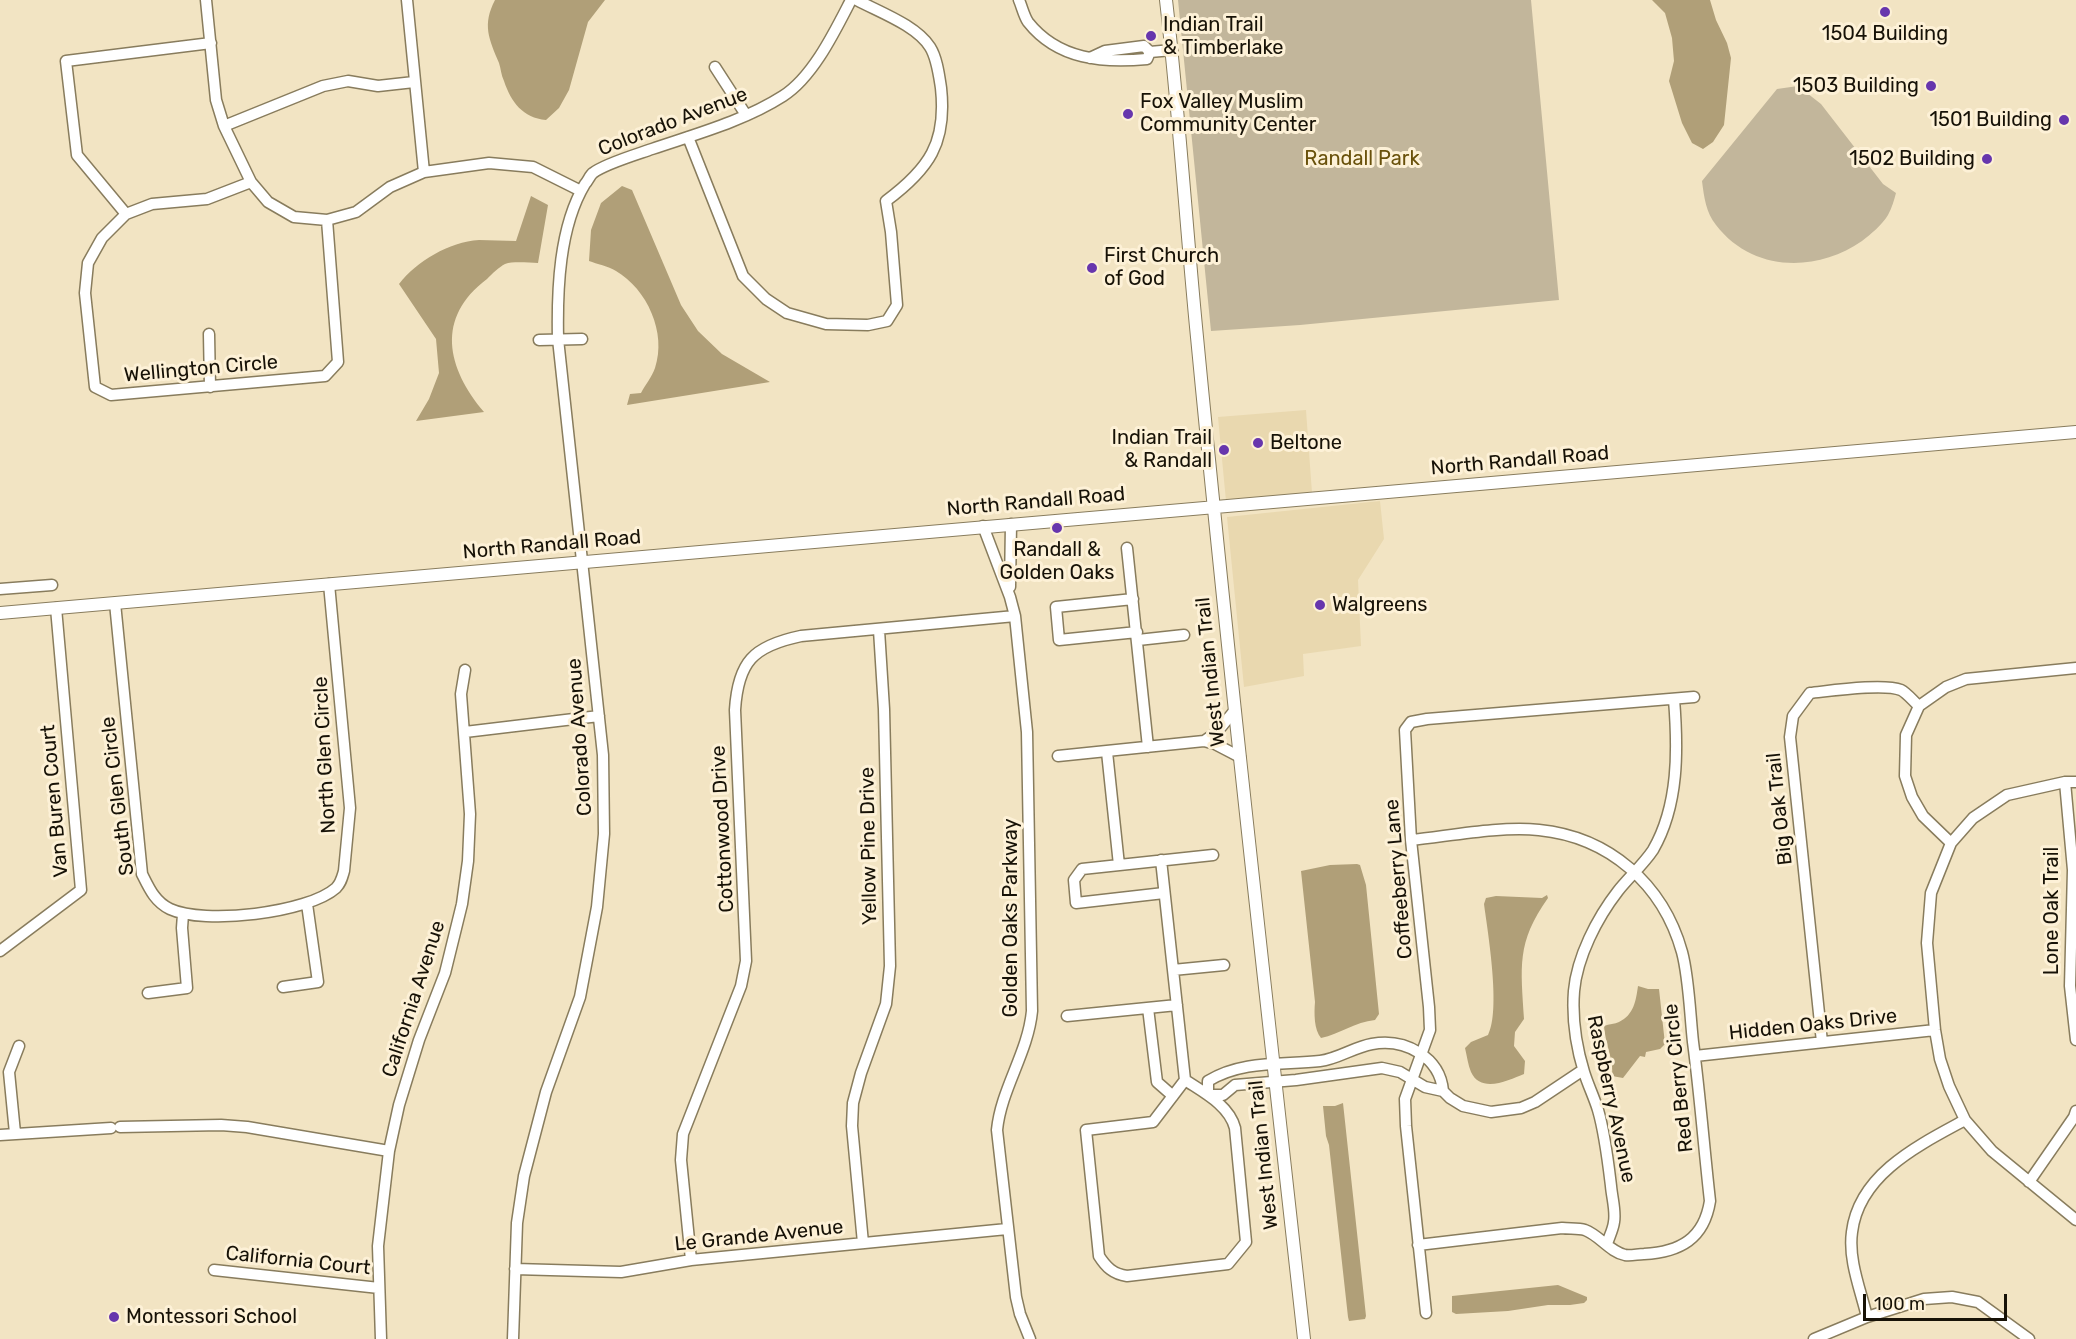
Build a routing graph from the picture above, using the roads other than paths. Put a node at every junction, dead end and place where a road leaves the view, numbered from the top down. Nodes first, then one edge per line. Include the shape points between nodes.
1 (206, 0) edge
2 (407, 0) edge
3 (851, 0) edge
4 (857, 0) edge
5 (1019, 0) edge
6 (1166, 0) edge
7 (211, 43) junction
8 (1172, 50) junction
9 (715, 67) dead end
10 (414, 82) junction
11 (747, 115) junction
12 (224, 126) junction
13 (688, 137) junction
14 (424, 172) junction
15 (251, 182) junction
16 (581, 191) junction
17 (126, 214) junction
18 (327, 220) junction
19 (209, 334) dead end
20 (558, 339) junction
21 (582, 339) dead end
22 (539, 340) dead end
23 (210, 387) junction
24 (2076, 432) edge
25 (1214, 507) junction
26 (1011, 524) junction
27 (983, 526) junction
28 (1127, 548) dead end
29 (584, 561) junction
30 (329, 584) junction
31 (52, 585) dead end
32 (0, 589) edge
33 (1010, 597) junction
34 (1133, 599) junction
35 (115, 603) junction
36 (56, 608) junction
37 (0, 613) edge
38 (1015, 616) junction
39 (879, 630) junction
40 (1185, 635) dead end
41 (1137, 636) junction
42 (2076, 668) edge
43 (465, 670) dead end
44 (1694, 697) dead end
45 (1674, 699) junction
46 (1919, 706) junction
47 (1235, 710) junction
48 (599, 716) junction
49 (465, 732) junction
50 (1204, 741) junction
51 (1148, 747) junction
52 (1107, 752) junction
53 (1058, 756) dead end
54 (1240, 757) junction
55 (2071, 782) edge
56 (1411, 840) junction
57 (1951, 843) junction
58 (1213, 855) dead end
59 (1161, 860) junction
60 (1119, 865) junction
61 (1634, 872) junction
62 (1164, 893) junction
63 (307, 904) junction
64 (183, 914) junction
65 (0, 951) edge
66 (1224, 965) dead end
67 (1173, 970) junction
68 (283, 987) dead end
69 (148, 993) dead end
70 (1177, 1005) junction
71 (1148, 1008) junction
72 (1067, 1016) dead end
73 (1935, 1030) junction
74 (2076, 1040) edge
75 (1822, 1042) junction
76 (19, 1046) dead end
77 (1422, 1053) junction
78 (1695, 1056) junction
79 (1273, 1063) junction
80 (1583, 1070) junction
81 (1185, 1080) junction
82 (1412, 1080) junction
83 (1276, 1082) junction
84 (1443, 1091) junction
85 (1208, 1095) junction
86 (1173, 1096) junction
87 (2076, 1111) edge
88 (1965, 1120) junction
89 (15, 1133) junction
90 (0, 1135) edge
91 (389, 1151) junction
92 (2029, 1182) junction
93 (2076, 1220) edge
94 (1007, 1229) junction
95 (864, 1243) junction
96 (1607, 1244) junction
97 (1418, 1245) junction
98 (691, 1260) junction
99 (515, 1269) junction
100 (214, 1270) dead end
101 (379, 1288) junction
102 (1426, 1313) dead end
103 (1868, 1317) junction
104 (381, 1339) edge
105 (513, 1339) edge
106 (1030, 1339) edge
107 (1304, 1339) edge
108 (1814, 1339) edge
109 (2029, 1339) edge

1 - 7 street
2 - 10 street
3 - 11 street, Colorado Avenue via 809,71 785,95
4 - 13 street via 910,27 930,47 943,109 938,139 925,165 886,201 897,305 887,321 868,325 826,324 787,313 766,299 743,276
5 - 8 street via 1028,21 1053,46 1115,62 1147,59 1150,52
6 - 8 main road, West Indian Trail
7 - 12 street via 216,100
7 - 17 street via 66,61 76,155
8 - 25 main road, West Indian Trail
9 - 11 street
10 - 12 street via 378,86 348,81 323,86
10 - 14 street
11 - 13 street, Colorado Avenue
12 - 15 street
13 - 16 street, Colorado Avenue via 592,173
14 - 16 street via 489,163 533,167
14 - 18 street via 390,187 356,212
15 - 17 street, Wellington Circle via 207,199 152,204
15 - 18 street via 268,202 294,217
16 - 20 street, Colorado Avenue via 567,226
17 - 23 street, Wellington Circle via 102,238 88,263 85,293 95,387 111,395
18 - 23 street, Wellington Circle via 338,362 325,376
19 - 23 street
20 - 21 street
20 - 22 street
20 - 29 street, Colorado Avenue
24 - 25 main road, North Randall Road
25 - 26 main road, North Randall Road
25 - 47 main road, West Indian Trail
26 - 27 main road, North Randall Road
26 - 33 street, Golden Oaks Parkway
27 - 29 main road, North Randall Road
27 - 33 street, Golden Oaks Parkway
28 - 34 street
29 - 30 main road, North Randall Road
29 - 48 street, Colorado Avenue
30 - 35 main road, North Randall Road
30 - 63 street, North Glen Circle via 350,808 348,838 341,881
31 - 32 street
33 - 38 street, Golden Oaks Parkway
34 - 41 street
34 - 41 street via 1056,607 1059,640
35 - 36 main road, North Randall Road
35 - 64 street, South Glen Circle via 142,874 159,902
36 - 37 main road, North Randall Road
36 - 65 street, Van Buren Court via 81,890
38 - 39 street, Cottonwood Drive
38 - 94 street, Golden Oaks Parkway via 1027,732 1033,996 1027,1041 998,1118
39 - 95 street, Yellow Pine Drive via 890,966 886,1004 853,1103
39 - 98 street, Cottonwood Drive via 783,640 754,656 736,688 746,961 741,986 683,1134 681,1160
40 - 41 street
41 - 51 street
42 - 46 street via 1966,679 1946,687
43 - 49 street, California Avenue via 461,694
44 - 45 street, Coffeeberry Lane
45 - 56 street, Coffeeberry Lane via 1411,722 1404,736
45 - 61 street, Raspberry Avenue via 1674,791 1654,848
46 - 57 street via 1906,735 1905,776 1923,816
46 - 75 street, Big Oak Trail via 1901,690 1844,689 1810,693 1794,716 1790,737
47 - 50 street
47 - 54 main road, West Indian Trail
48 - 49 street
48 - 99 street, Colorado Avenue via 604,834 597,907 580,997 546,1092 524,1176
49 - 91 street, California Avenue via 471,814 462,904 445,973 399,1105
50 - 51 street
50 - 54 street
51 - 52 street
52 - 53 street
52 - 60 street
54 - 79 main road, West Indian Trail
55 - 57 street via 2007,795 1973,818
55 - 74 street, Lone Oak Trail via 2070,986
56 - 61 street, Red Berry Circle via 1537,830 1601,847
56 - 77 street, Coffeeberry Lane via 1429,1006 1430,1030
57 - 73 street via 1931,893 1927,943
58 - 59 street
59 - 60 street
59 - 62 street
60 - 62 street via 1082,869 1074,880 1076,903
61 - 78 street, Red Berry Circle via 1663,906 1683,955
61 - 80 street, Raspberry Avenue via 1600,917 1578,970 1574,1023
62 - 67 street
63 - 64 street, South Glen Circle via 272,912
63 - 68 street via 318,982
64 - 69 street via 187,988
66 - 67 street
67 - 70 street
70 - 71 street
70 - 81 street
71 - 72 street
71 - 86 street via 1158,1082
73 - 75 street, Hidden Oaks Drive
73 - 88 street via 1940,1059
75 - 78 street, Hidden Oaks Drive
76 - 89 street via 9,1072
77 - 79 street via 1387,1042 1324,1060
77 - 82 street, Coffeeberry Lane
77 - 84 street via 1442,1078
78 - 96 street, Red Berry Circle via 1710,1201 1707,1217 1695,1236 1670,1251 1625,1255
79 - 83 main road, West Indian Trail
79 - 85 street via 1220,1073 1208,1081
80 - 84 street via 1534,1102 1506,1111 1475,1110
80 - 96 street, Raspberry Avenue via 1598,1111 1607,1153 1614,1222
81 - 85 street
81 - 86 street
82 - 83 street via 1400,1072 1373,1068
82 - 84 street
82 - 97 street, Coffeeberry Lane via 1405,1099
83 - 85 street via 1235,1085 1223,1095
83 - 107 main road, West Indian Trail
85 - 86 street via 1232,1116 1246,1242 1228,1264 1118,1275 1099,1256 1086,1130 1148,1123
87 - 92 street
88 - 92 street via 1992,1151
88 - 103 street via 1882,1173 1863,1197 1852,1232 1852,1257
89 - 90 street
89 - 91 street via 222,1125
91 - 101 street, California Avenue via 378,1246
92 - 93 street
94 - 95 street, Le Grande Avenue
94 - 106 street, Golden Oaks Parkway via 1018,1305
95 - 98 street, Le Grande Avenue
96 - 97 street, Red Berry Circle via 1583,1229 1562,1228
97 - 102 street, Coffeeberry Lane
98 - 99 street, Le Grande Avenue via 621,1272
99 - 105 street, Colorado Avenue
100 - 101 street, California Court
101 - 104 street, California Avenue
103 - 108 street
103 - 109 street via 1924,1299 1952,1297 1978,1302

